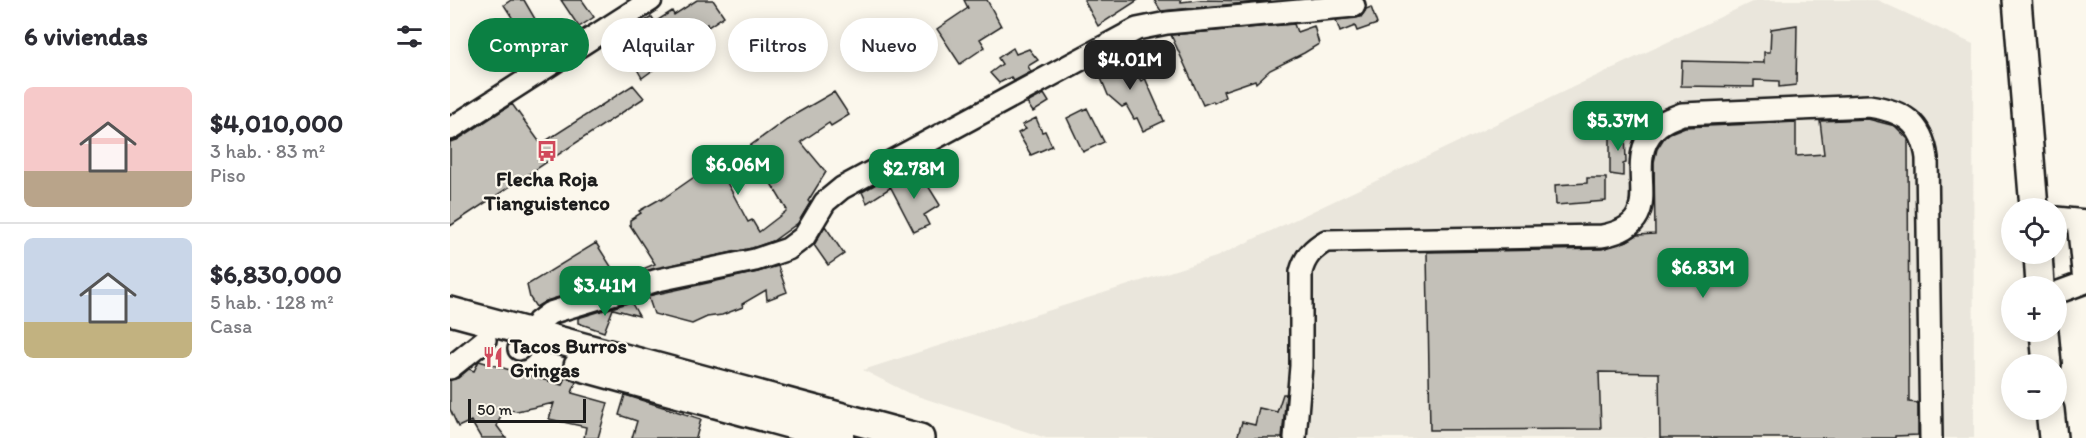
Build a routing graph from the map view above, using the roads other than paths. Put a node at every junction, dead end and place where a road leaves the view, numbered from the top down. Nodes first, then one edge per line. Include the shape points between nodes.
1 (651, 0) edge
2 (2017, 0) edge
3 (1354, 6) dead end
4 (450, 129) edge
5 (2033, 198) edge
6 (2067, 219) edge
7 (2082, 221) edge
8 (2085, 282) edge
9 (2067, 289) edge
10 (450, 311) edge
11 (450, 330) edge
12 (485, 340) junction
13 (524, 342) junction
14 (450, 368) edge
15 (807, 425) edge
16 (840, 438) edge
17 (920, 438) edge
18 (1295, 438) edge
19 (1931, 438) edge

1 - 4 street
2 - 5 main road
3 - 13 street via 1137,29 842,188 825,202 804,237 788,249 755,260 658,280 550,314 542,317
6 - 7 street
7 - 8 street
8 - 9 street
10 - 13 main road
11 - 12 main road
12 - 13 main road
12 - 14 street
13 - 15 main road
15 - 16 main road
15 - 17 main road
18 - 19 street via 1301,366 1300,272 1314,247 1326,241 1618,233 1631,226 1638,215 1644,146 1653,130 1666,120 1682,114 1869,106 1908,118 1925,143

